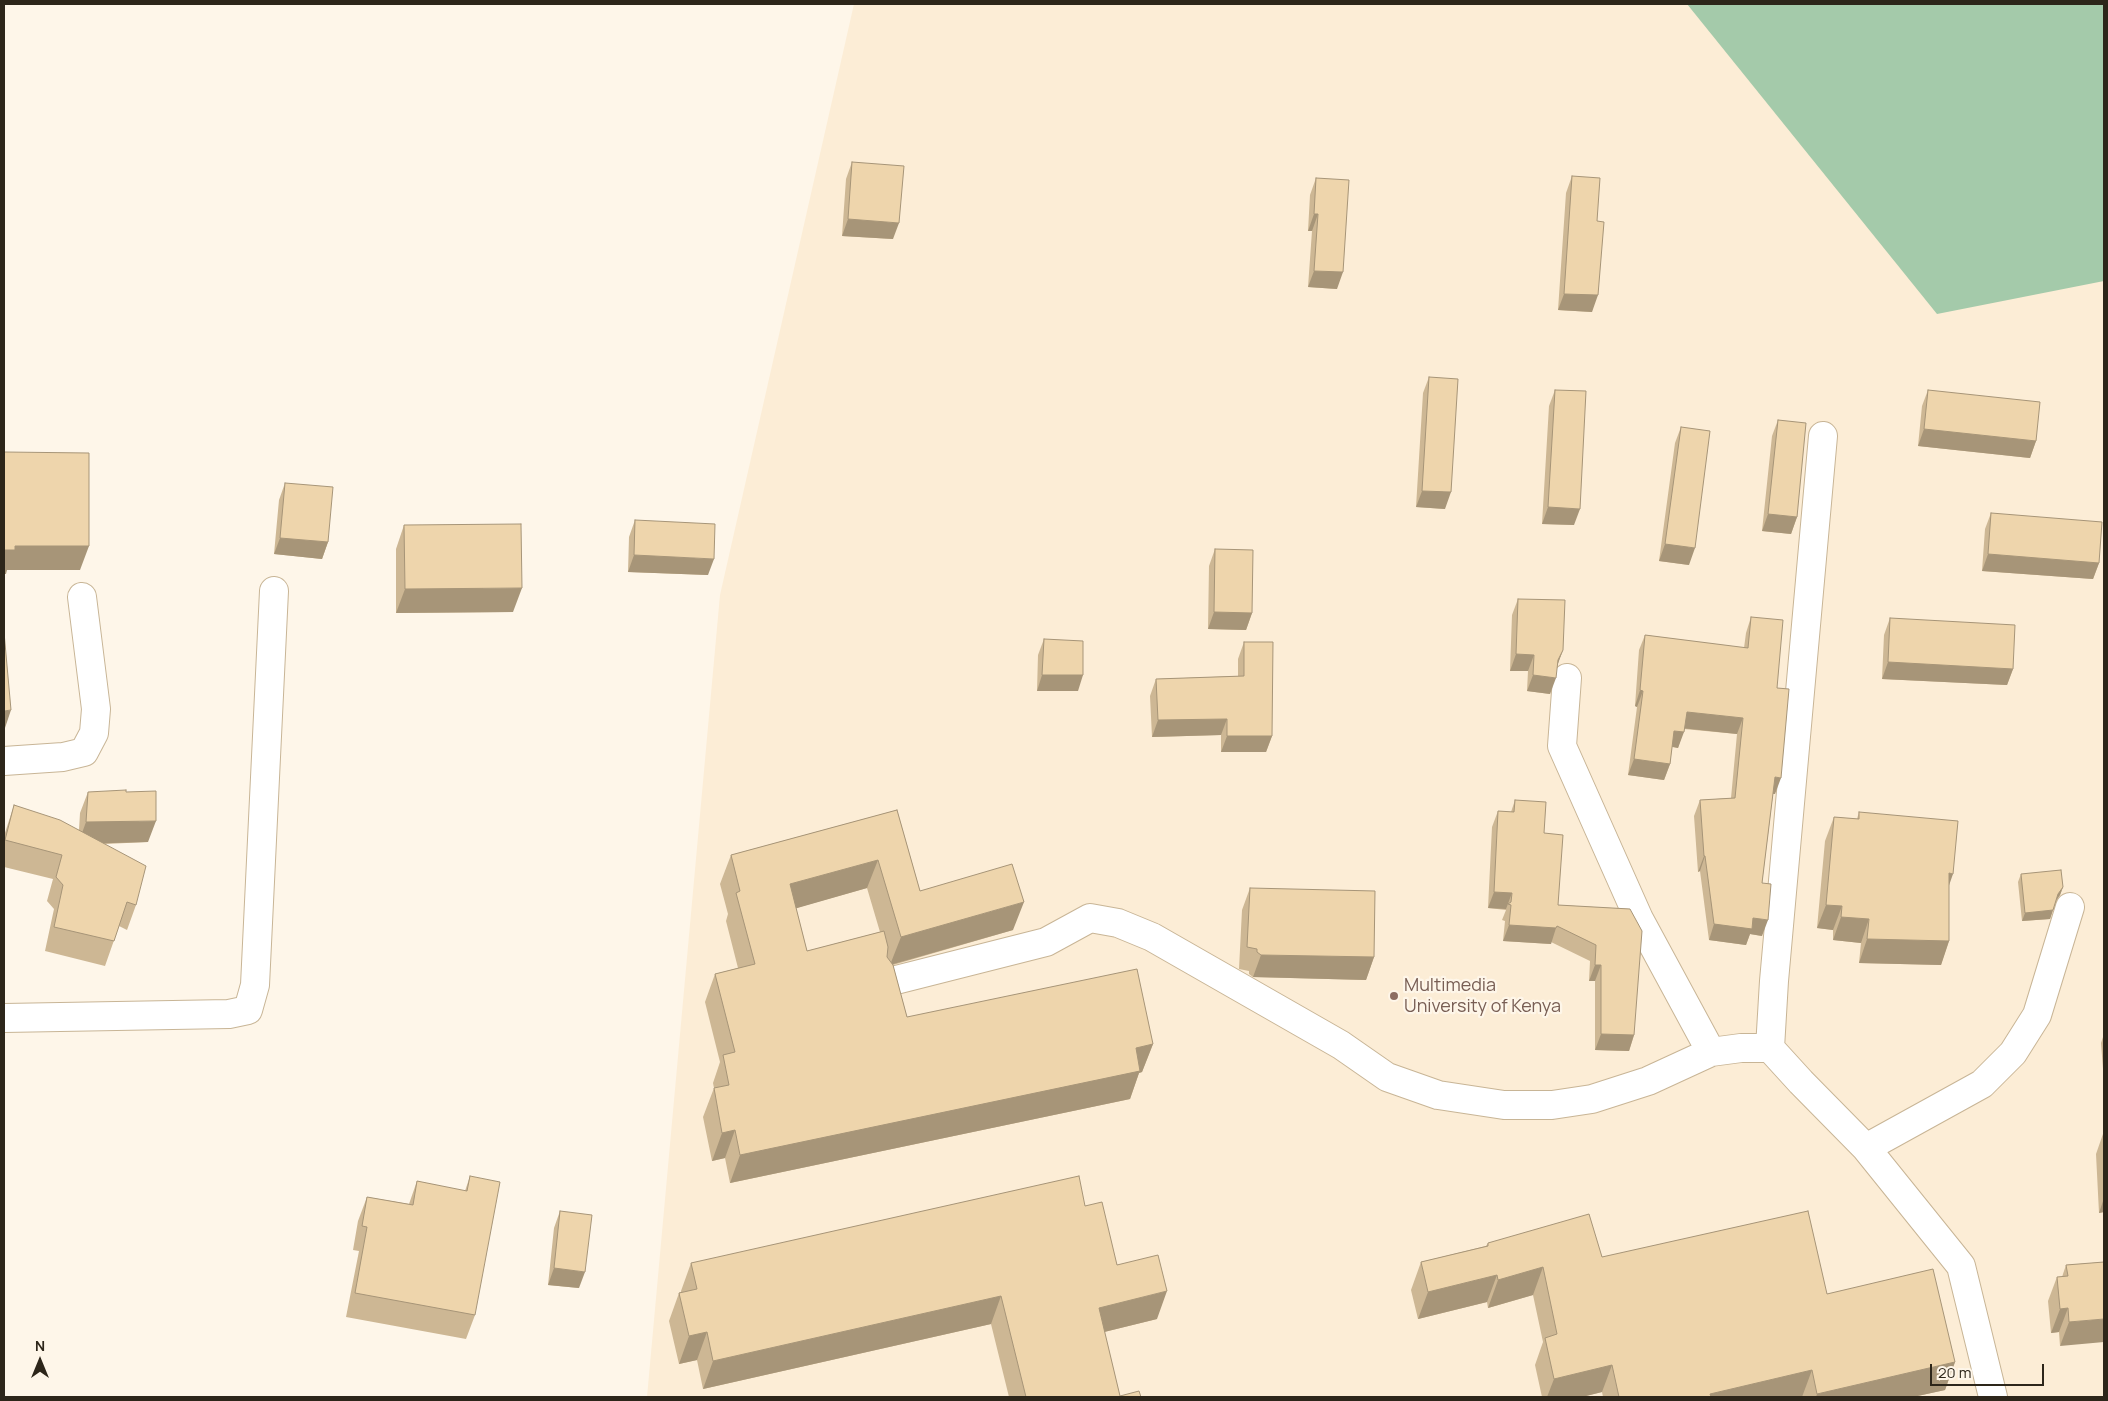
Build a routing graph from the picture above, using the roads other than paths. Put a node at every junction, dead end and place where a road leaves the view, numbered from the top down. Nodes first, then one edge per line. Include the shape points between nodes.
1 (1823, 436) dead end
2 (274, 591) dead end
3 (82, 598) dead end
4 (1567, 678) dead end
5 (4, 761) edge
6 (2070, 907) dead end
7 (892, 981) edge
8 (4, 1018) edge
9 (1770, 1048) junction
10 (1711, 1052) junction
11 (1866, 1148) junction
12 (1993, 1397) edge

1 - 9 street
2 - 8 street via 255,985 248,1010 228,1014
3 - 5 street via 96,709 94,733 84,752 63,757
4 - 10 street via 1562,746 1640,919
6 - 11 street via 2037,1015 2012,1053 1982,1084
7 - 10 street via 1046,942 1090,918 1118,923 1152,936 1341,1045 1387,1077 1438,1095 1504,1105 1592,1100
9 - 10 street
9 - 11 street
11 - 12 street via 1961,1266

